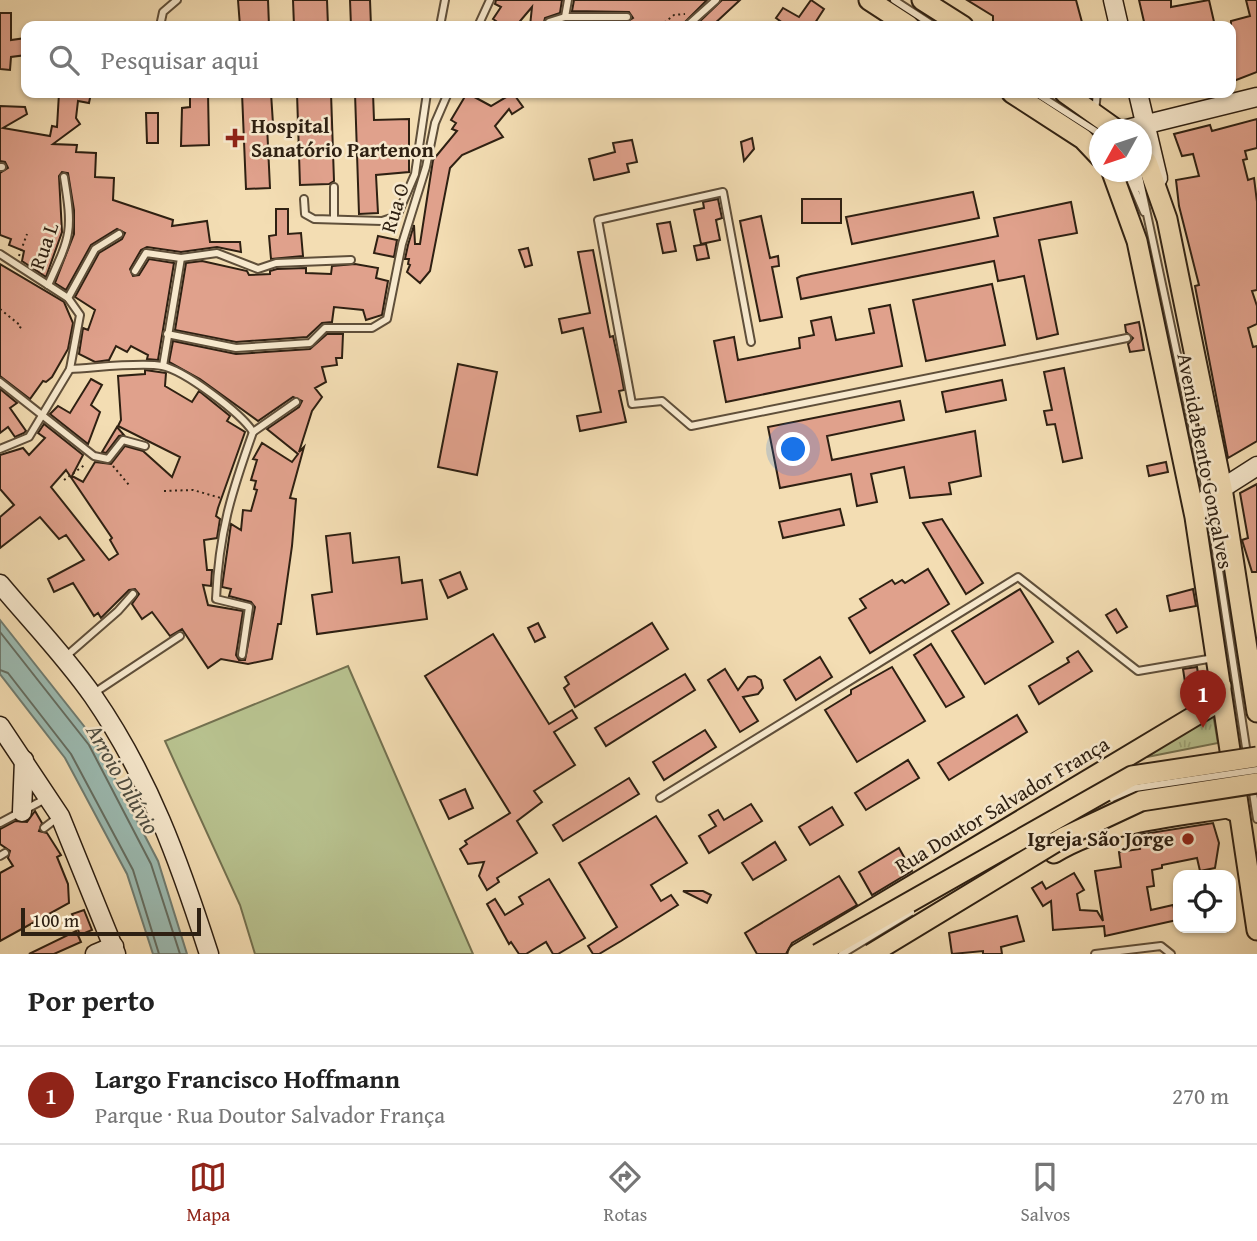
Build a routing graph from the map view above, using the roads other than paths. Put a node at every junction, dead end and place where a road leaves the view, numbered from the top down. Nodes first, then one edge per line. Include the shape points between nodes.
1 (177, 0) edge
2 (445, 0) edge
3 (490, 0) edge
4 (568, 0) edge
5 (716, 0) edge
6 (869, 0) edge
7 (894, 0) edge
8 (922, 0) edge
9 (1113, 0) edge
10 (565, 17) junction
11 (627, 17) dead end
12 (161, 21) edge
13 (440, 21) edge
14 (480, 21) edge
15 (552, 21) edge
16 (694, 21) edge
17 (901, 21) edge
18 (926, 21) edge
19 (955, 21) edge
20 (1118, 21) edge
21 (1257, 97) edge
22 (426, 98) edge
23 (446, 98) edge
24 (1022, 98) edge
25 (1043, 98) edge
26 (1139, 98) edge
27 (1096, 103) edge
28 (1108, 119) edge
29 (1145, 119) edge
30 (1152, 123) edge
31 (1089, 132) edge
32 (1089, 133) edge
33 (1152, 170) edge
34 (64, 177) dead end
35 (1116, 182) edge
36 (1133, 182) edge
37 (1138, 182) edge
38 (1142, 182) edge
39 (1151, 182) edge
40 (334, 187) dead end
41 (304, 199) dead end
42 (334, 219) junction
43 (1159, 224) junction
44 (119, 234) dead end
45 (1, 257) edge
46 (181, 258) junction
47 (351, 260) dead end
48 (135, 271) dead end
49 (48, 285) junction
50 (68, 298) junction
51 (167, 334) junction
52 (1127, 338) dead end
53 (751, 342) dead end
54 (163, 366) junction
55 (70, 369) junction
56 (0, 382) edge
57 (296, 402) dead end
58 (42, 415) junction
59 (253, 432) junction
60 (145, 446) dead end
61 (0, 449) edge
62 (1257, 466) edge
63 (1215, 493) junction
64 (1195, 517) junction
65 (0, 584) edge
66 (133, 594) dead end
67 (180, 636) dead end
68 (242, 654) dead end
69 (1216, 657) junction
70 (62, 659) junction
71 (1221, 686) junction
72 (92, 695) junction
73 (1257, 712) edge
74 (0, 726) edge
75 (1126, 757) junction
76 (1257, 757) edge
77 (24, 760) junction
78 (1257, 770) edge
79 (1257, 783) edge
80 (49, 798) junction
81 (660, 798) dead end
82 (22, 812) junction
83 (1248, 816) edge
84 (1146, 820) junction
85 (0, 823) edge
86 (1257, 930) edge
87 (115, 950) edge
88 (95, 954) edge
89 (209, 954) edge
90 (798, 954) edge
91 (818, 954) edge
92 (842, 954) edge
93 (871, 954) edge
94 (886, 954) edge
95 (1094, 954) edge
96 (1171, 954) edge

1 - 12 lane via 163,12
2 - 13 lane
3 - 14 lane
4 - 10 lane
5 - 16 lane
6 - 17 main road
7 - 18 lane
8 - 19 main road
9 - 20 main road
10 - 11 lane
10 - 15 lane
21 - 30 main road
22 - 42 lane via 415,174 400,212 383,221
23 - 51 lane, Rua O via 402,243 387,319 372,328 325,328 310,343 236,348
24 - 32 main road
25 - 31 lane
26 - 29 main road
27 - 28 main road
33 - 43 main road
34 - 49 lane, Rua L via 72,221 68,243
35 - 64 main road, Avenida Bento Gonçalves via 1138,240
36 - 43 lane
37 - 43 lane
38 - 43 lane
39 - 43 main road, Avenida Bento Gonçalves
40 - 42 lane
41 - 42 lane via 307,216
43 - 63 main road, Avenida Bento Gonçalves
44 - 50 lane via 95,249
45 - 49 lane
46 - 47 lane via 217,253 258,269 276,262
46 - 48 lane via 146,253
46 - 51 lane
49 - 50 lane
50 - 55 lane via 80,316
51 - 54 lane
52 - 53 lane via 691,426 662,401 632,404 598,220 723,192
54 - 55 lane
54 - 59 lane via 201,386 246,420
55 - 58 lane
56 - 58 lane
57 - 59 lane
58 - 60 lane via 94,456 108,459 123,440
58 - 61 lane via 29,437
59 - 68 lane via 218,548 216,599 249,607
62 - 63 main road
63 - 64 main road
63 - 73 main road, Avenida Bento Gonçalves
63 - 83 lane
64 - 69 main road, Avenida Bento Gonçalves
65 - 70 main road
66 - 70 lane
67 - 72 lane
69 - 71 main road, Avenida Bento Gonçalves
69 - 81 lane via 1139,671 1018,578
70 - 72 main road
71 - 75 main road, Rua Doutor Salvador França via 1213,705
71 - 83 main road, Avenida Bento Gonçalves
72 - 89 main road via 138,769 174,845
74 - 77 main road
75 - 84 main road via 1150,776 1155,797
75 - 90 main road, Rua Doutor Salvador França
76 - 91 main road, bridge via 1132,776
77 - 80 main road
77 - 82 main road
78 - 92 lane, bridge via 1135,788 1074,813
79 - 93 main road, bridge via 1141,801 1064,837
80 - 82 lane
80 - 87 main road via 51,823 68,833
82 - 85 lane
83 - 84 main road via 1227,808
83 - 86 main road, Avenida Bento Gonçalves
84 - 94 main road via 1069,844
87 - 88 main road
95 - 96 lane via 1161,946

